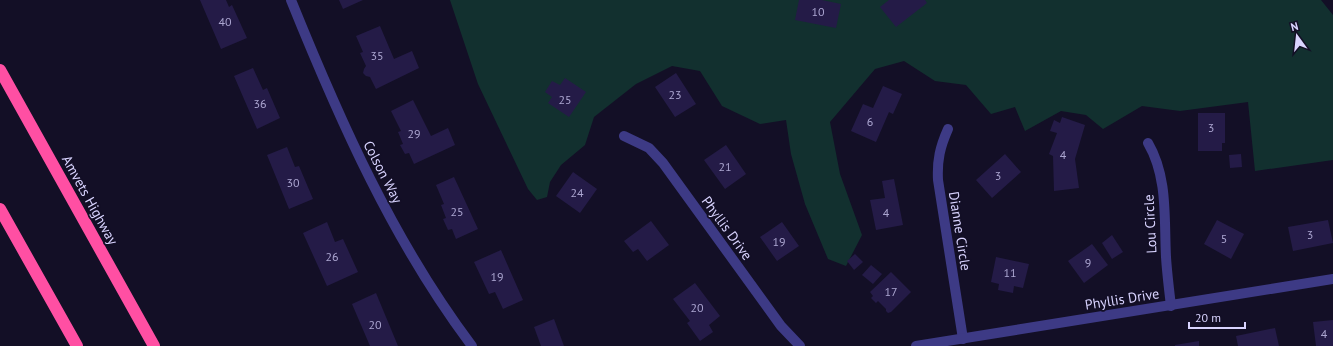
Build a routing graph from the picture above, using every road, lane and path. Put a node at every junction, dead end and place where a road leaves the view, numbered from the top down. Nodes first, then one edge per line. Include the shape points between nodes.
1 (291, 0) edge
2 (0, 70) edge
3 (948, 129) dead end
4 (624, 136) dead end
5 (1148, 143) dead end
6 (0, 209) edge
7 (1333, 279) edge
8 (1171, 306) junction
9 (963, 338) junction
10 (77, 346) edge
11 (154, 346) edge
12 (472, 346) edge
13 (800, 346) edge
14 (916, 346) edge

1 - 12 street, Colson Way via 329,94 378,195 428,283
2 - 11 highway, Amvets Highway
3 - 9 street, Dianne Circle via 938,160 938,180
4 - 13 street, Phyllis Drive via 649,148 663,163 781,326
5 - 8 street, Lou Circle via 1156,159 1162,183
6 - 10 highway
7 - 8 street, Phyllis Drive
8 - 9 street, Phyllis Drive
9 - 14 street, Phyllis Drive

